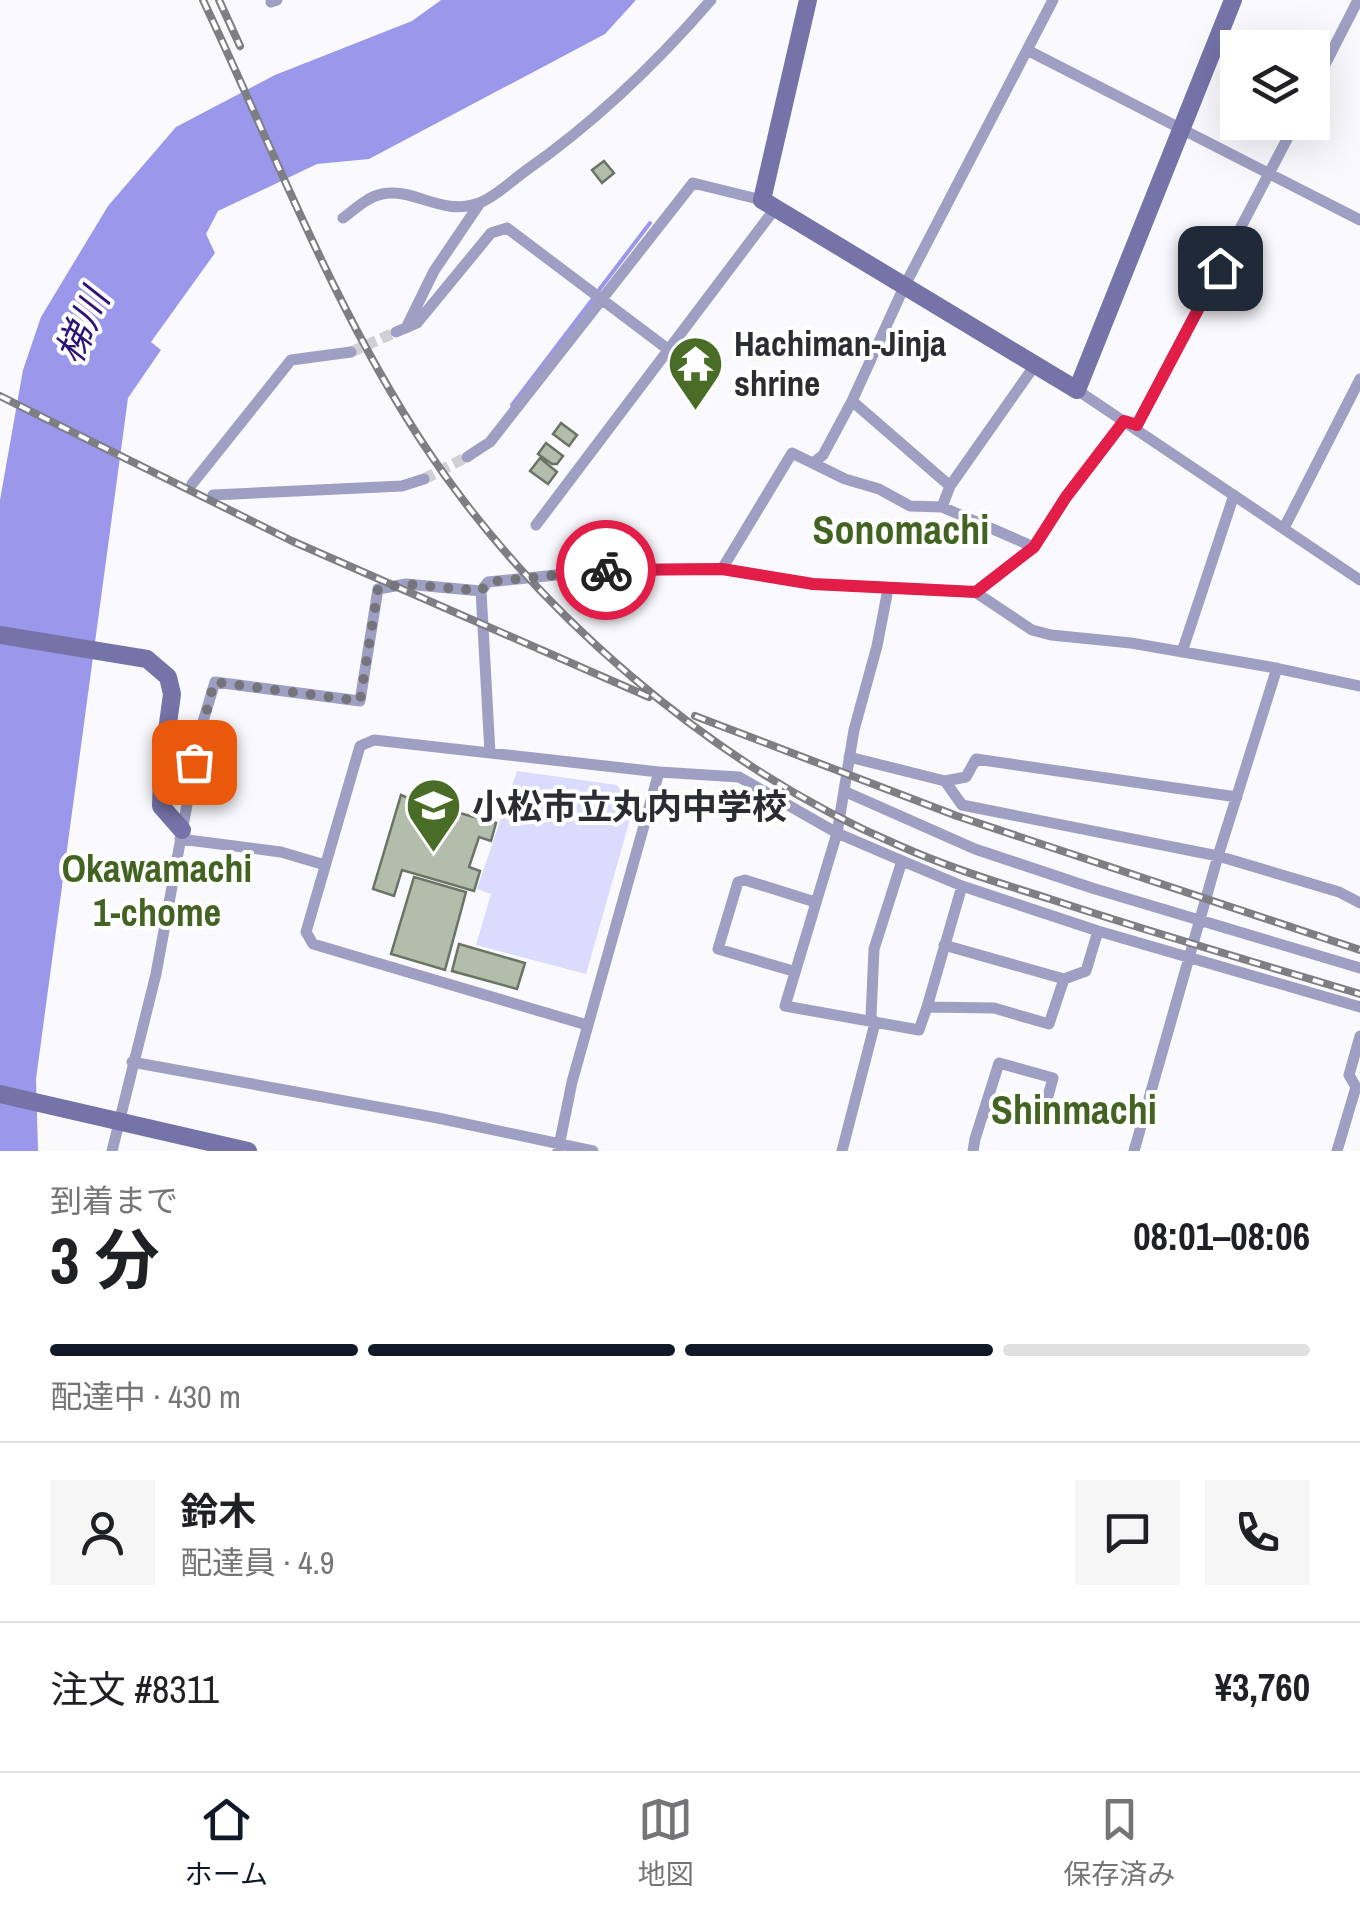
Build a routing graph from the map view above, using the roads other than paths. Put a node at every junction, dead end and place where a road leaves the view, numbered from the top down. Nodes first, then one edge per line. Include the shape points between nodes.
1 (711, 0) edge
2 (808, 0) edge
3 (1053, 0) edge
4 (1232, 0) edge
5 (1358, 0) edge
6 (1026, 50) junction
7 (1330, 55) edge
8 (1183, 130) junction
9 (1287, 140) edge
10 (1270, 174) junction
11 (480, 203) junction
12 (768, 205) junction
13 (343, 218) dead end
14 (1360, 220) edge
15 (904, 287) junction
16 (602, 300) junction
17 (669, 350) junction
18 (351, 352) tunnel mouth
19 (1035, 365) junction
20 (1360, 378) edge
21 (1076, 390) junction
22 (852, 401) junction
23 (1124, 421) junction
24 (468, 456) tunnel mouth
25 (812, 462) junction
26 (424, 479) tunnel mouth
27 (192, 484) dead end
28 (950, 486) junction
29 (213, 495) dead end
30 (1234, 495) junction
31 (942, 507) junction
32 (536, 525) dead end
33 (1284, 528) junction
34 (1034, 547) junction
35 (722, 569) junction
36 (1360, 580) edge
37 (888, 589) junction
38 (481, 591) junction
39 (976, 592) junction
40 (0, 634) edge
41 (1182, 652) junction
42 (1277, 668) junction
43 (1360, 686) edge
44 (490, 754) junction
45 (849, 757) junction
46 (659, 772) junction
47 (945, 782) junction
48 (846, 792) junction
49 (1237, 797) junction
50 (837, 833) junction
51 (181, 834) junction
52 (1218, 856) junction
53 (902, 860) junction
54 (324, 865) junction
55 (962, 886) junction
56 (815, 902) junction
57 (1360, 903) edge
58 (1200, 920) junction
59 (1098, 931) junction
60 (944, 945) junction
61 (1190, 956) junction
62 (1360, 968) edge
63 (793, 971) junction
64 (1064, 979) junction
65 (927, 1006) junction
66 (1360, 1007) edge
67 (875, 1023) junction
68 (587, 1025) junction
69 (1360, 1036) edge
70 (132, 1062) junction
71 (0, 1094) edge
72 (984, 1112) junction
73 (119, 1120) junction
74 (194, 1145) edge
75 (558, 1148) edge
76 (112, 1151) edge
77 (248, 1151) edge
78 (593, 1151) edge
79 (842, 1151) edge
80 (973, 1151) edge
81 (1134, 1151) edge
82 (1337, 1151) edge

1 - 11 street via 665,54 584,128
2 - 12 street
3 - 6 street
4 - 8 street
5 - 7 street
6 - 8 street
6 - 15 street
8 - 10 street
8 - 21 street
9 - 10 street
10 - 14 street
10 - 23 street via 1137,425
11 - 13 street via 456,208 384,193
11 - 16 street via 401,330 417,322 491,234 507,228
12 - 15 street
12 - 16 street via 693,184
12 - 17 street
15 - 19 street
15 - 22 street
16 - 17 street
16 - 24 street via 490,442
17 - 32 street
18 - 27 street via 292,360
19 - 21 street
19 - 28 street
20 - 33 street
21 - 23 street
22 - 25 street via 823,455
22 - 28 street
23 - 30 street
23 - 34 street
25 - 31 street via 910,506
25 - 35 street via 792,452
26 - 29 street via 402,486
28 - 31 street
30 - 33 street
30 - 41 street
31 - 34 street
33 - 36 street
34 - 39 street
35 - 37 street
35 - 38 street via 604,570 488,582
37 - 39 street
37 - 45 street
38 - 44 street
38 - 51 street via 406,584 378,589 360,701 214,682
39 - 41 street via 1032,630
40 - 51 street via 138,657 168,676 172,707 162,806
41 - 42 street
42 - 43 street
42 - 49 street
44 - 46 street
44 - 54 street via 374,740 360,746
45 - 47 street
45 - 48 street
46 - 50 street via 739,776
46 - 68 street
47 - 49 street via 966,777 976,758
47 - 52 street via 962,806
48 - 50 street
48 - 58 street via 975,849
49 - 52 street
50 - 53 street
50 - 56 street
51 - 54 street
51 - 70 street
52 - 57 street
52 - 58 street
53 - 55 street
53 - 67 street via 874,950
54 - 68 street via 306,932 313,944
55 - 59 street
55 - 60 street
56 - 63 street
56 - 63 street via 738,882 718,949
58 - 61 street
58 - 62 street
59 - 61 street
59 - 64 street via 1086,971
60 - 64 street
60 - 65 street
61 - 66 street
61 - 81 street
63 - 67 street via 784,1006
64 - 65 street via 1048,1024 994,1008
65 - 67 street via 919,1030
67 - 79 street
68 - 75 street
69 - 82 street via 1349,1076 1356,1087
70 - 73 street
70 - 75 street via 438,1118
71 - 73 street
72 - 72 street via 999,1063 1053,1078 1041,1122
72 - 80 street
73 - 74 street
73 - 76 street
74 - 77 street
75 - 78 street

